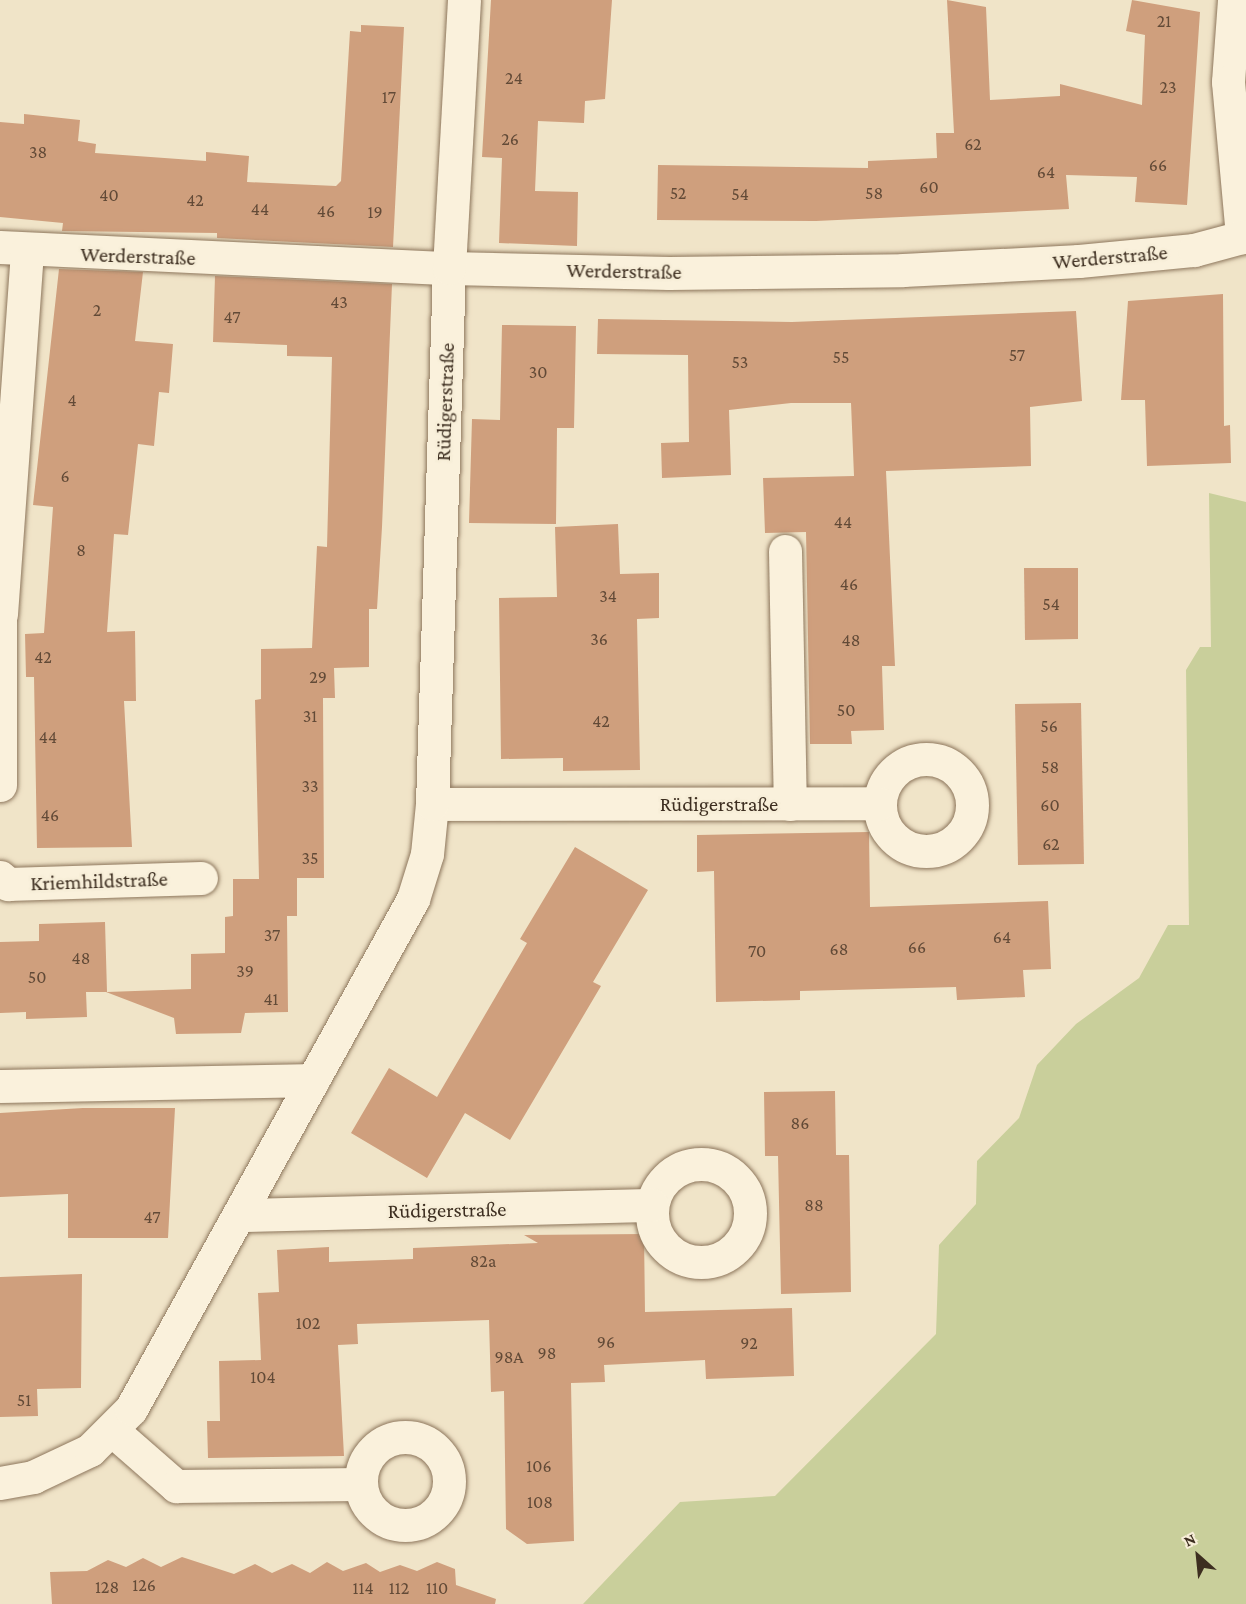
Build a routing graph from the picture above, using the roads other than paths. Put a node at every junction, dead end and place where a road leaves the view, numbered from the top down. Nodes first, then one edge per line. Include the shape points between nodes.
1 (464, 0) edge
2 (1234, 0) edge
3 (1244, 236) edge
4 (13, 249) edge
5 (449, 268) junction
6 (785, 551) dead end
7 (0, 614) edge
8 (0, 785) edge
9 (879, 803) dead end
10 (432, 804) junction
11 (790, 804) junction
12 (0, 877) edge
13 (201, 878) dead end
14 (313, 1080) junction
15 (0, 1086) edge
16 (652, 1205) dead end
17 (242, 1215) junction
18 (113, 1431) junction
19 (0, 1483) edge
20 (360, 1484) dead end

1 - 5 street, Rüdigerstraße
2 - 3 street via 1228,82
3 - 5 street, Werderstraße via 1194,250 903,270
4 - 5 street, Werderstraße
4 - 7 street
5 - 10 street, Rüdigerstraße
6 - 11 street, Rüdigerstraße
7 - 8 street
9 - 11 street, Rüdigerstraße
10 - 11 street, Rüdigerstraße
10 - 14 street, Rüdigerstraße via 427,854 413,899
12 - 13 street, Kriemhildstraße via 8,884
14 - 15 street
14 - 17 street, Rüdigerstraße
16 - 17 street, Rüdigerstraße
17 - 18 street, Rüdigerstraße via 131,1409
18 - 19 street, Rüdigerstraße via 64,1464 33,1477
18 - 20 street via 176,1486

